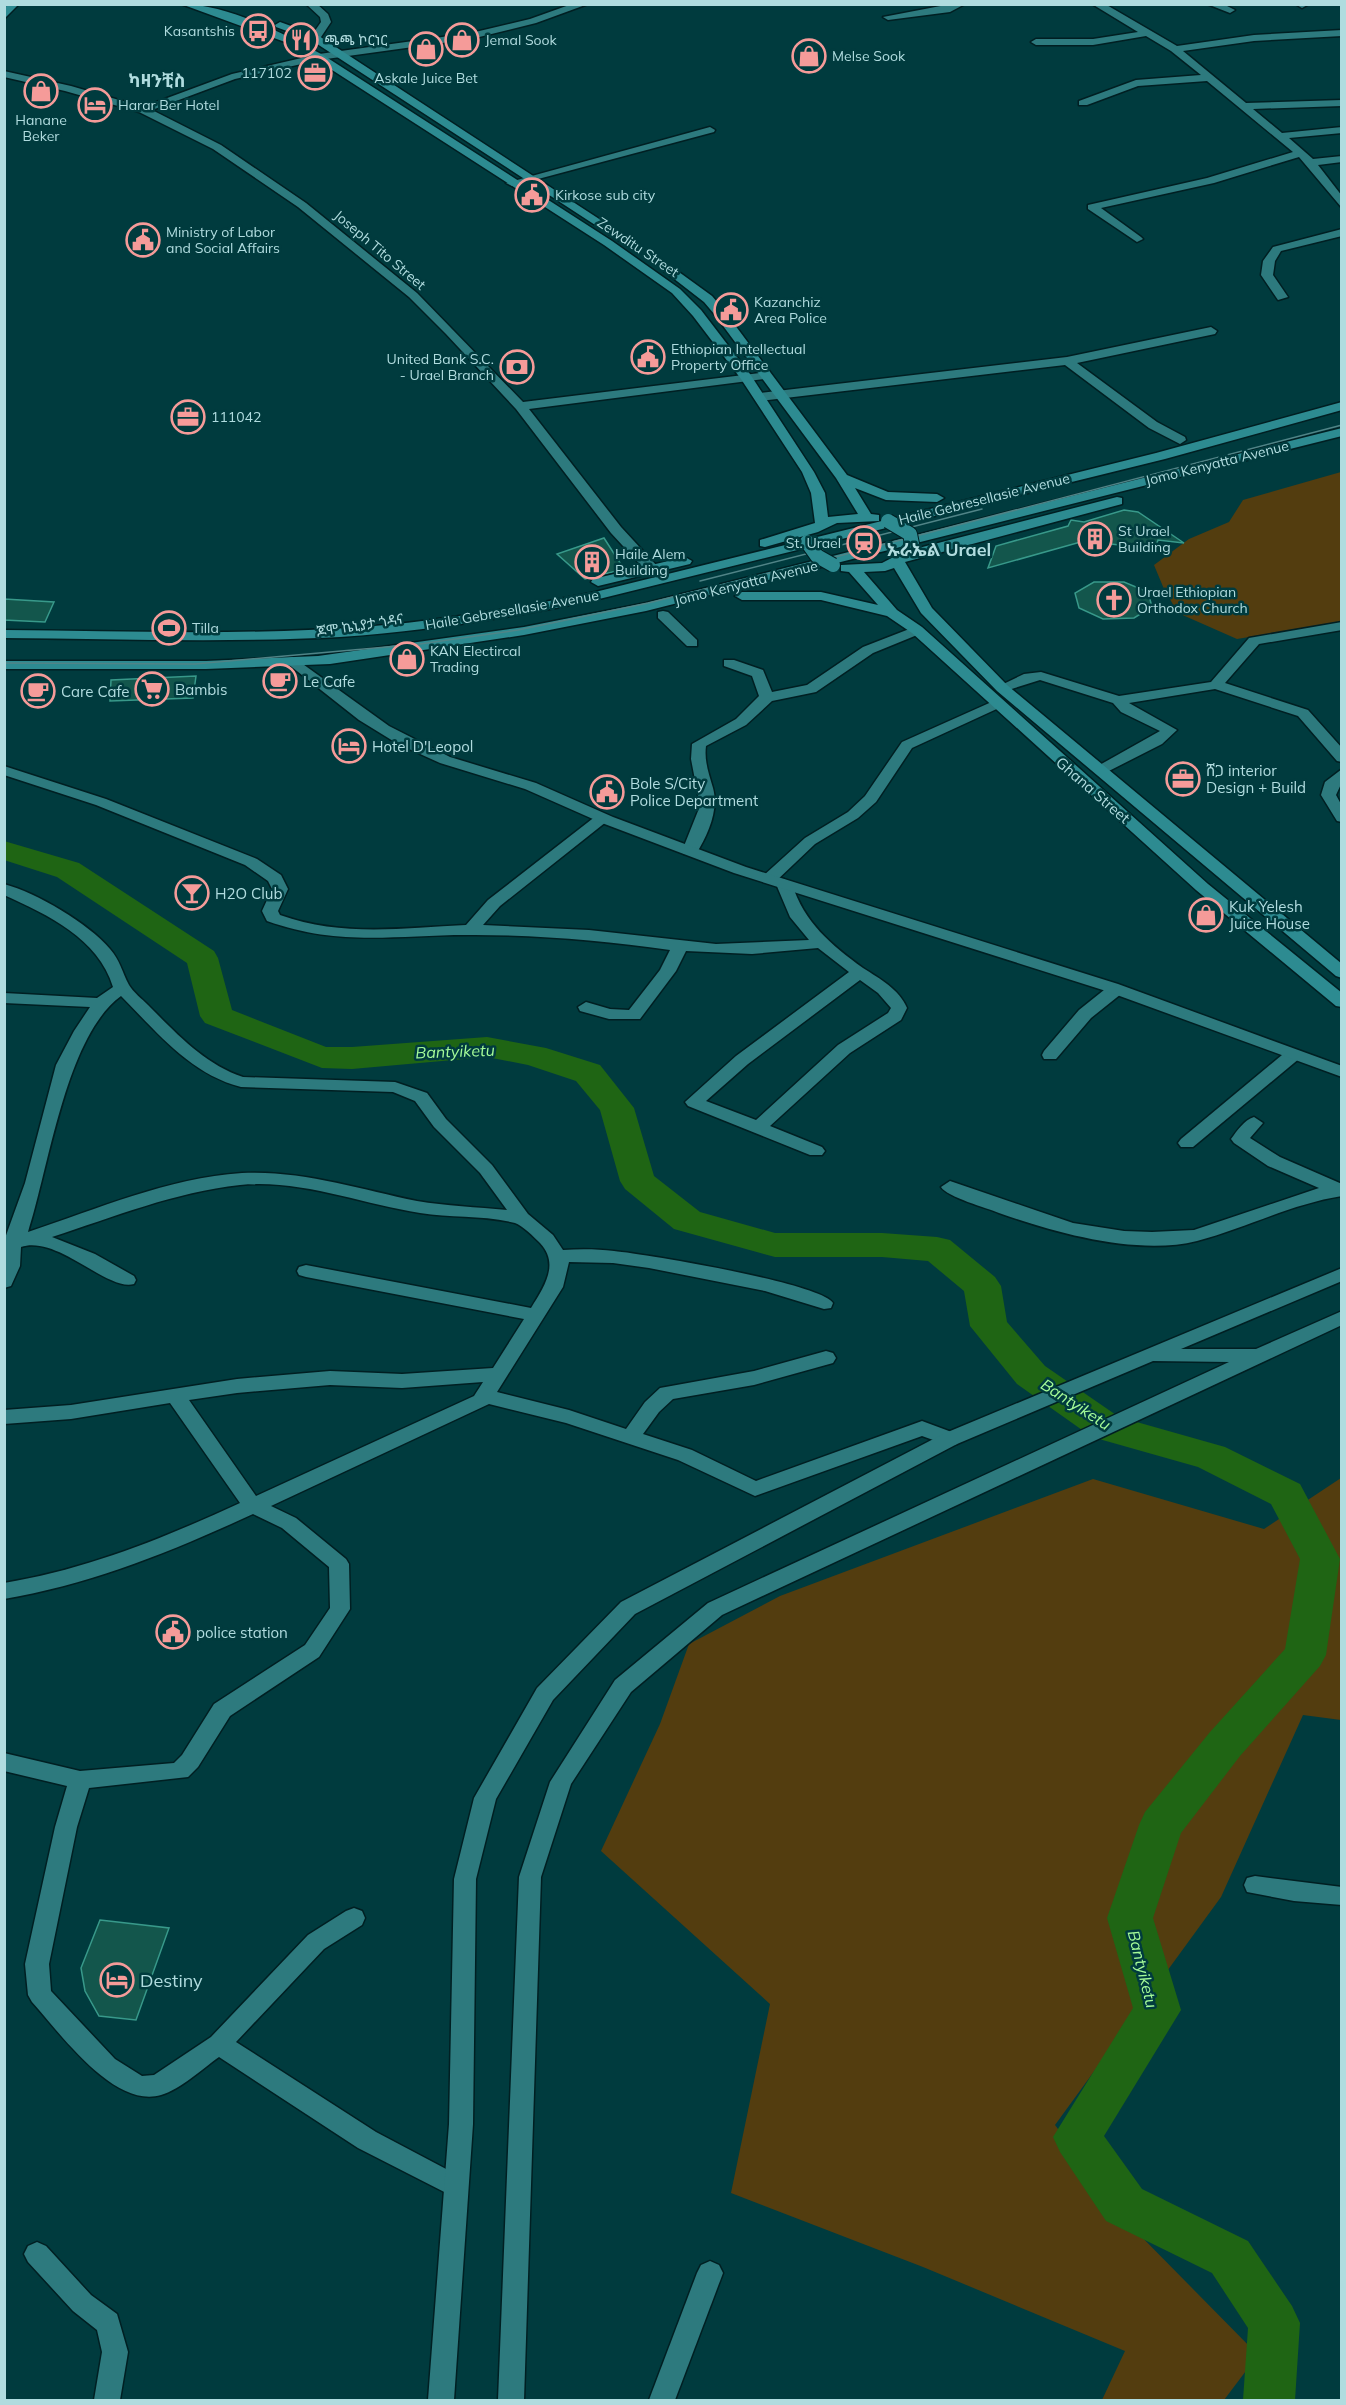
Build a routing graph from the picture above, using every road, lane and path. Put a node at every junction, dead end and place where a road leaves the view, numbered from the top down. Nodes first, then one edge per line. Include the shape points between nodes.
1 (14, 4) edge
2 (186, 4) edge
3 (215, 4) edge
4 (311, 4) edge
5 (583, 4) edge
6 (960, 4) edge
7 (1096, 4) edge
8 (1212, 4) edge
9 (1230, 10) dead end
10 (4, 16) edge
11 (888, 17) dead end
12 (1148, 33) junction
13 (1341, 34) edge
14 (315, 38) junction
15 (1036, 42) dead end
16 (1175, 49) junction
17 (342, 56) junction
18 (323, 59) junction
19 (4, 74) edge
20 (1208, 78) junction
21 (1083, 103) dead end
22 (1341, 103) edge
23 (1241, 105) junction
24 (143, 110) junction
25 (710, 130) dead end
26 (1341, 130) edge
27 (1281, 136) junction
28 (1301, 153) junction
29 (1341, 159) edge
30 (1311, 162) junction
31 (528, 178) junction
32 (512, 183) junction
33 (1341, 205) edge
34 (1341, 232) edge
35 (1137, 239) dead end
36 (641, 250) dead end
37 (659, 263) dead end
38 (1282, 297) dead end
39 (1211, 331) dead end
40 (1067, 361) junction
41 (764, 375) junction
42 (746, 377) junction
43 (779, 394) junction
44 (760, 397) junction
45 (520, 406) junction
46 (1341, 406) edge
47 (1311, 414) junction
48 (1341, 432) edge
49 (1180, 440) junction
50 (842, 477) junction
51 (937, 498) junction
52 (876, 518) junction
53 (818, 526) junction
54 (906, 556) junction
55 (844, 567) junction
56 (652, 569) junction
57 (742, 596) junction
58 (892, 613) junction
59 (663, 615) junction
60 (1341, 626) edge
61 (916, 630) junction
62 (4, 634) edge
63 (302, 634) junction
64 (692, 643) dead end
65 (320, 660) junction
66 (293, 662) junction
67 (729, 663) dead end
68 (4, 665) edge
69 (1216, 685) junction
70 (1002, 688) junction
71 (768, 697) junction
72 (1118, 700) junction
73 (996, 704) junction
74 (1341, 758) edge
75 (4, 770) edge
76 (1101, 770) junction
77 (1341, 773) edge
78 (1341, 818) edge
79 (601, 819) junction
80 (690, 851) junction
81 (777, 882) junction
82 (4, 889) edge
83 (471, 929) junction
84 (823, 943) junction
85 (680, 946) junction
86 (860, 972) junction
87 (1341, 973) edge
88 (122, 988) junction
89 (1115, 990) junction
90 (4, 998) edge
91 (1341, 1002) edge
92 (101, 1003) junction
93 (586, 1007) dead end
94 (1294, 1054) junction
95 (1050, 1055) dead end
96 (1341, 1072) edge
97 (1254, 1123) dead end
98 (758, 1128) junction
99 (1187, 1143) dead end
100 (816, 1151) dead end
101 (950, 1187) dead end
102 (1340, 1190) edge
103 (522, 1218) junction
104 (17, 1237) edge
105 (558, 1257) junction
106 (306, 1271) dead end
107 (1341, 1274) edge
108 (127, 1280) dead end
109 (4, 1282) edge
110 (824, 1303) dead end
111 (536, 1315) junction
112 (1341, 1317) edge
113 (1259, 1355) junction
114 (1150, 1356) junction
115 (826, 1358) dead end
116 (497, 1374) junction
117 (485, 1396) junction
118 (177, 1397) junction
119 (4, 1417) edge
120 (631, 1437) junction
121 (950, 1439) junction
122 (252, 1505) junction
123 (4, 1591) edge
124 (4, 1762) edge
125 (80, 1780) junction
126 (1255, 1885) dead end
127 (1341, 1896) edge
128 (354, 1918) dead end
129 (219, 2044) junction
130 (456, 2187) junction
131 (37, 2254) dead end
132 (710, 2273) dead end
133 (107, 2400) edge
134 (441, 2400) edge
135 (511, 2400) edge
136 (662, 2400) edge

1 - 10 main road
2 - 18 main road, Zewditu Street via 289,40
3 - 14 main road, Zewditu Street
4 - 14 street via 325,16 326,22
5 - 17 street via 511,27
6 - 11 street via 950,9
7 - 12 street
8 - 9 street
12 - 15 street via 1093,42
12 - 16 street
13 - 16 street via 1254,38
14 - 17 main road, Zewditu Street
16 - 20 street
17 - 18 street
17 - 31 main road, Zewditu Street
18 - 24 street via 232,77
18 - 32 main road, Zewditu Street
19 - 24 street, Joseph Tito Street
20 - 21 street via 1136,83
20 - 23 street
22 - 23 street
23 - 27 street
24 - 45 street, Joseph Tito Street via 217,147 302,205 413,295
25 - 31 street
26 - 27 street
27 - 28 street
28 - 30 street
28 - 35 street via 1192,186 1092,207
29 - 30 street
30 - 33 street
31 - 32 street
31 - 36 main road, Zewditu Street
32 - 42 main road, Zewditu Street via 676,291
34 - 38 street via 1277,249 1269,261 1267,275
37 - 41 main road, Zewditu Street via 708,299
39 - 40 street
40 - 43 street
40 - 49 street via 1153,425
41 - 42 street
41 - 43 main road, Zewditu Street
42 - 44 main road, Zewditu Street
42 - 45 street
43 - 44 street
43 - 50 main road, Zewditu Street
44 - 53 main road, Zewditu Street via 815,485
45 - 56 street, Joseph Tito Street via 616,530
46 - 47 main road, Haile Gebresellasie Avenue
47 - 49 main road, Haile Gebresellasie Avenue via 1256,419
47 - 63 main road, Haile Gebresellasie Avenue via 1160,456 591,597 393,629
48 - 54 main road via 1325,444
48 - 65 main road, Jomo Kenyatta Avenue via 646,607 485,639
49 - 51 main road, Haile Gebresellasie Avenue
50 - 51 main road via 886,496
50 - 52 main road, Zewditu Street
51 - 52 main road, Haile Gebresellasie Avenue
52 - 53 main road, Haile Gebresellasie Avenue via 850,517
52 - 54 main road, Ghana Street, bridge via 910,534 914,541
53 - 55 main road, Ghana Street, bridge via 807,542 810,551 820,560
53 - 56 main road, ጆሞ ኬኒያታ ጎዳና
54 - 55 main road via 885,567
54 - 70 main road, Ghana Street via 926,610
55 - 57 main road
55 - 58 main road, Ghana Street
56 - 63 main road, ጆሞ ኬኒያታ ጎዳና via 542,596
57 - 58 main road via 820,596
57 - 59 main road
58 - 61 main road, Ghana Street
59 - 64 street
59 - 65 main road via 461,653 367,662
60 - 69 street via 1254,641
61 - 71 street via 868,650 811,689
61 - 73 main road, Ghana Street
62 - 63 main road, ጆሞ ኬኒያታ ጎዳና
65 - 66 main road
66 - 68 main road
66 - 79 street via 355,711 410,745 458,765 525,784
67 - 71 street via 759,673
69 - 72 street
69 - 74 street via 1303,713
70 - 72 street via 1041,676
70 - 76 main road, Ghana Street
71 - 80 street via 741,722 699,744 708,807
72 - 76 street via 1126,709 1170,730
73 - 81 street via 907,745 871,799 854,815 810,841
73 - 91 main road, Ghana Street via 1202,887
75 - 83 street via 101,802 251,862 275,878 280,889 270,911 273,918 286,924 335,933
76 - 87 main road, Ghana Street
77 - 78 street via 1327,790
79 - 80 street
79 - 83 street via 494,903
80 - 81 street
81 - 84 street via 790,905
81 - 89 street
82 - 88 street via 56,914 104,952 114,964
83 - 85 street via 619,937
84 - 85 street via 755,948
84 - 86 street
85 - 93 street via 668,971 634,1015 609,1014
86 - 98 street via 895,999 899,1008 895,1016 844,1049
86 - 98 street via 742,1060 694,1102
88 - 92 street
88 - 103 street via 201,1064 227,1079 395,1087 421,1097 440,1123 486,1169
89 - 94 street
89 - 95 street via 1085,1014
90 - 92 street
92 - 104 street via 65,1065
94 - 96 street
94 - 99 street
97 - 102 street via 1240,1139 1245,1144
98 - 100 street
101 - 102 street via 1075,1232 1137,1238 1198,1235
103 - 104 street via 419,1207 318,1184 244,1179 172,1191
103 - 105 street via 547,1239
104 - 108 street via 89,1258
104 - 109 street
105 - 110 street via 620,1257 768,1283
105 - 111 street via 554,1287
106 - 111 street
107 - 114 street
111 - 116 street
112 - 113 street
113 - 114 street
113 - 135 street via 715,1609 623,1686 561,1782 530,1877
114 - 121 street
115 - 120 street via 754,1378 667,1393
116 - 117 street
116 - 118 street via 402,1381 330,1378 237,1386
117 - 120 street
117 - 122 street
118 - 119 street
118 - 122 street
120 - 121 street via 685,1455 755,1489 922,1428
121 - 130 street via 628,1608 545,1694 485,1798 465,1879 461,2124
122 - 123 street via 118,1563
122 - 125 street via 289,1523 339,1564 340,1609 312,1651 222,1710 180,1771
124 - 125 street
125 - 129 street via 41,1942 37,1964 40,1995 107,2066 141,2087 159,2085
126 - 127 street
128 - 129 street via 316,1942
129 - 130 street via 367,2140
130 - 134 street
131 - 133 street via 82,2303 108,2323 116,2352
132 - 136 street

